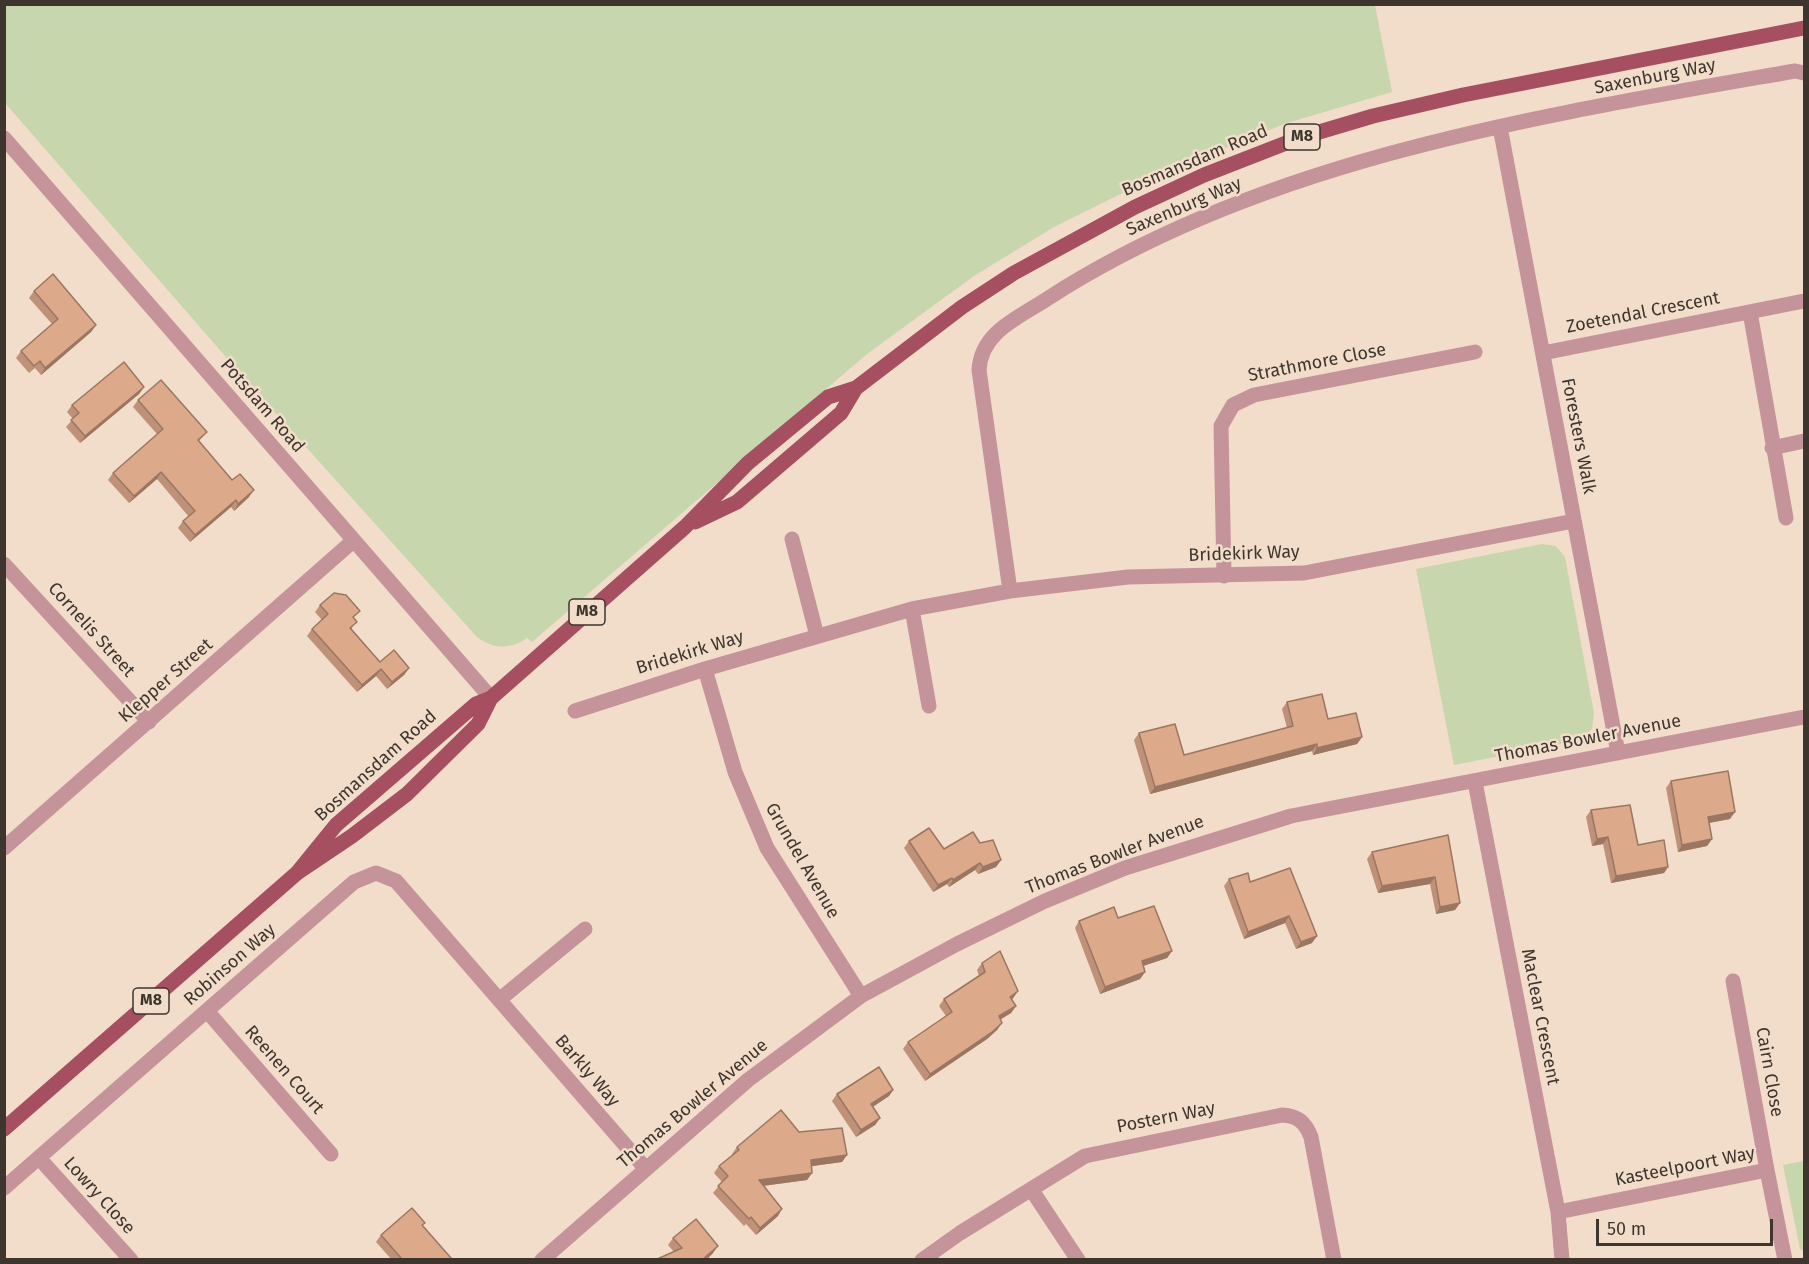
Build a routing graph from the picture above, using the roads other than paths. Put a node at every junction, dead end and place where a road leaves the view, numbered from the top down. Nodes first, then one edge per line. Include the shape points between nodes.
1 (1804, 28) edge
2 (1804, 73) edge
3 (1500, 127) junction
4 (4, 138) edge
5 (1804, 301) edge
6 (1750, 312) junction
7 (1475, 352) dead end
8 (1543, 352) junction
9 (856, 388) junction
10 (1804, 441) edge
11 (1772, 447) junction
12 (1786, 518) dead end
13 (1574, 520) junction
14 (684, 527) junction
15 (792, 539) dead end
16 (353, 541) junction
17 (4, 564) edge
18 (1224, 576) junction
19 (1010, 591) junction
20 (912, 609) junction
21 (817, 636) junction
22 (705, 669) junction
23 (491, 698) junction
24 (929, 706) dead end
25 (575, 711) dead end
26 (1804, 717) edge
27 (149, 722) junction
28 (1618, 753) junction
29 (1475, 782) junction
30 (4, 848) edge
31 (297, 873) junction
32 (376, 873) joint
33 (585, 929) dead end
34 (1733, 981) dead end
35 (861, 996) junction
36 (499, 999) junction
37 (207, 1011) junction
38 (4, 1129) edge
39 (331, 1154) dead end
40 (39, 1158) junction
41 (646, 1169) junction
42 (1767, 1170) junction
43 (4, 1188) edge
44 (1031, 1189) junction
45 (1558, 1212) junction
46 (131, 1260) edge
47 (542, 1260) edge
48 (922, 1260) edge
49 (1078, 1260) edge
50 (1335, 1260) edge
51 (1562, 1260) edge
52 (1785, 1260) edge

1 - 9 main road, Bosmansdam Road / M8 via 1463,94 1299,138 1204,175 1069,241 962,307
2 - 3 street, Saxenburg Way via 1794,71 1689,89
3 - 8 street, Foresters Walk
3 - 19 street, Saxenburg Way via 1435,141 1217,210 1078,279 989,340 982,348 979,370
4 - 16 street, Potsdam Road
5 - 6 street, Zoetendal Crescent
6 - 8 street, Zoetendal Crescent
6 - 11 street
7 - 18 street, Strathmore Close via 1254,395 1233,405 1221,426
8 - 13 street, Foresters Walk
9 - 14 main road, Bosmansdam Road / M8 via 828,397 748,463
9 - 14 main road, Bosmansdam Road / M8 via 841,412 737,502
10 - 11 street
11 - 12 street
13 - 18 street, Bridekirk Way via 1304,573
13 - 28 street, Foresters Walk
14 - 23 main road, Bosmansdam Road / M8
15 - 21 street
16 - 23 street, Potsdam Road
16 - 27 street, Klepper Street
17 - 27 street, Cornelis Street
18 - 19 street, Bridekirk Way via 1128,577
19 - 20 street, Bridekirk Way
20 - 21 street, Bridekirk Way
20 - 24 street
21 - 22 street, Bridekirk Way
22 - 25 street, Bridekirk Way
22 - 35 street, Grundel Avenue via 735,772 767,848
23 - 31 main road, Bosmansdam Road / M8 via 476,704 390,776 336,825
23 - 31 main road, Bosmansdam Road / M8 via 478,724 407,794
26 - 28 street, Thomas Bowler Avenue
27 - 30 street, Klepper Street
28 - 29 street, Thomas Bowler Avenue
29 - 35 street, Thomas Bowler Avenue via 1291,816 1125,868 1001,922
29 - 45 street, Maclear Crescent
31 - 38 main road, Bosmansdam Road / M8
32 - 36 street, Barkly Way via 396,881
32 - 37 street, Robinson Way via 354,882
33 - 36 street
34 - 42 street, Cairn Close
35 - 41 street, Thomas Bowler Avenue via 748,1080
36 - 41 street, Barkly Way
37 - 39 street, Reenen Court
37 - 40 street, Robinson Way
40 - 43 street, Robinson Way
40 - 46 street, Lowry Close
41 - 47 street, Thomas Bowler Avenue
42 - 45 street, Kasteelpoort Way
42 - 52 street, Kasteelpoort Way
44 - 48 street, Postern Way
44 - 49 street
44 - 50 street, Postern Way via 1085,1156 1109,1149 1282,1115 1294,1116 1305,1124 1311,1137
45 - 51 street, Maclear Crescent

